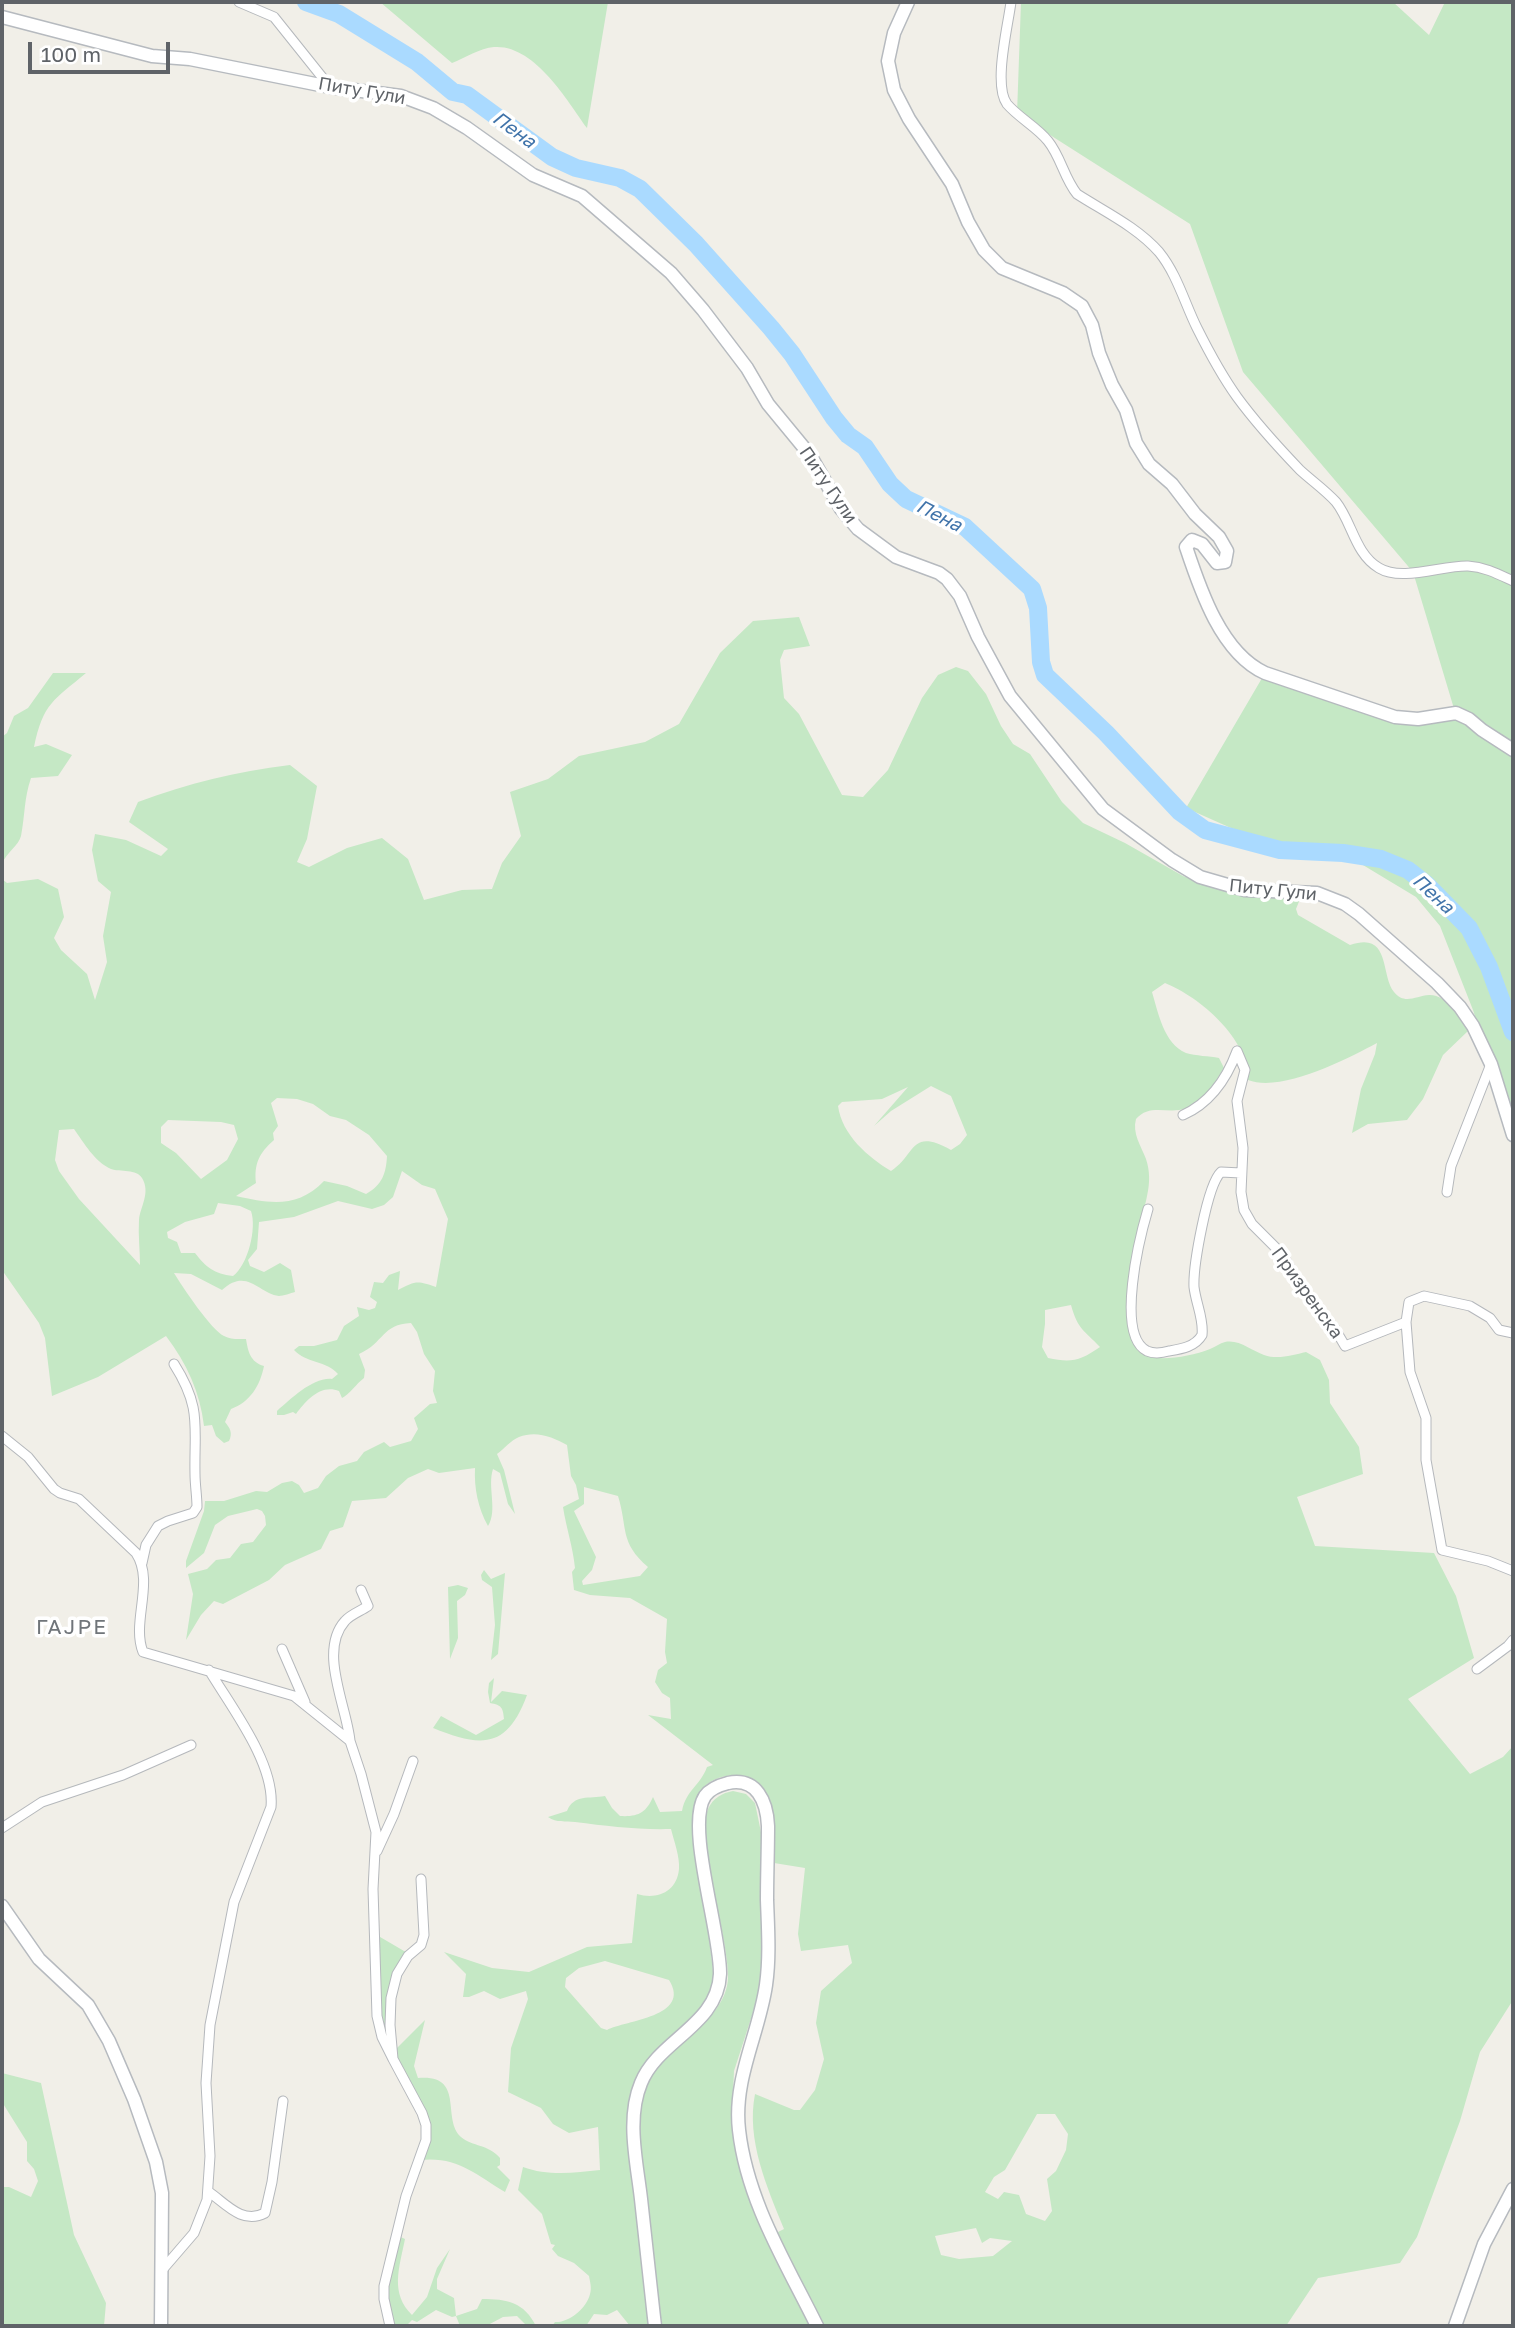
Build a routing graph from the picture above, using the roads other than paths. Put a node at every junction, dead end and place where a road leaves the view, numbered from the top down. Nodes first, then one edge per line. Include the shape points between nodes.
1 (239, 2) edge
2 (908, 2) edge
3 (1012, 2) edge
4 (2, 17) edge
5 (330, 87) junction
6 (1513, 581) edge
7 (1513, 750) edge
8 (1491, 1063) junction
9 (1183, 1115) dead end
10 (1513, 1135) edge
11 (1241, 1173) junction
12 (1447, 1192) dead end
13 (1148, 1209) dead end
14 (1406, 1322) junction
15 (1513, 1333) edge
16 (174, 1364) dead end
17 (2, 1436) edge
18 (142, 1565) junction
19 (1513, 1571) edge
20 (361, 1590) dead end
21 (1513, 1640) edge
22 (282, 1649) dead end
23 (1477, 1669) dead end
24 (209, 1670) junction
25 (306, 1704) junction
26 (350, 1741) junction
27 (191, 1745) dead end
28 (413, 1761) dead end
29 (2, 1828) edge
30 (375, 1856) junction
31 (421, 1879) dead end
32 (2, 1906) edge
33 (393, 2059) junction
34 (283, 2101) dead end
35 (1513, 2189) edge
36 (209, 2192) junction
37 (163, 2269) junction
38 (161, 2326) edge
39 (390, 2326) edge
40 (655, 2326) edge
41 (817, 2326) edge
42 (1455, 2326) edge

1 - 5 street via 274,18
2 - 7 street via 887,61 899,100 952,184 984,250 1002,268 1063,293 1082,306 1136,443 1149,464 1172,484 1227,551 1225,562 1217,564 1202,544 1192,540 1186,547 1203,595 1238,654 1265,673 1395,717 1419,719 1456,713
3 - 6 street via 1001,79 1006,103 1048,141 1077,194 1133,228 1162,255 1237,397 1283,452 1338,504 1371,561 1392,572 1485,568
4 - 5 street, Питу Гули via 152,56 190,59
5 - 8 street, Питу Гули via 401,96 433,108 533,175 582,196 670,273 703,310 768,404 810,455 858,529 896,557 947,579 1010,696 1103,809 1172,860 1214,882 1245,890 1317,893 1345,904 1460,1007
8 - 10 street, Питу Гули
8 - 12 street via 1451,1166
9 - 11 street, Призренска via 1212,1095 1237,1051 1245,1070 1237,1101
11 - 13 street via 1221,1172 1212,1187 1198,1244 1194,1278 1202,1335 1189,1346 1157,1353 1140,1344 1132,1318 1135,1266
11 - 14 street, Призренска via 1244,1210 1252,1224 1282,1254 1345,1346
14 - 15 street via 1409,1301 1423,1296 1470,1306 1490,1318 1499,1330
14 - 19 street via 1410,1372 1426,1418 1426,1460 1442,1550
16 - 18 street via 196,1416 197,1507 158,1526 145,1547
17 - 18 street via 28,1457 54,1489 75,1496 96,1512
18 - 24 street via 143,1652
20 - 26 street via 368,1606 345,1620 335,1644 338,1690
21 - 23 street
22 - 25 street
24 - 25 street via 286,1693
24 - 36 street via 259,1756 272,1798 237,1894 210,2025 206,2083
25 - 26 street
26 - 30 street via 374,1824
27 - 29 street via 123,1775 42,1802
28 - 30 street
30 - 33 street via 378,2022
31 - 33 street via 424,1935 395,1980 390,2016
32 - 37 street via 39,1959 88,2004 109,2041 156,2162 162,2193
33 - 39 street via 422,2113 426,2130 384,2289
34 - 36 street via 265,2213 233,2211
35 - 42 street via 1484,2244
36 - 37 street via 194,2233
37 - 38 street
40 - 41 street via 635,2146 635,2101 649,2067 697,2021 717,1991 719,1957 699,1818 708,1793 734,1782 750,1785 760,1795 768,1826 767,1977 740,2091 741,2140 763,2214

